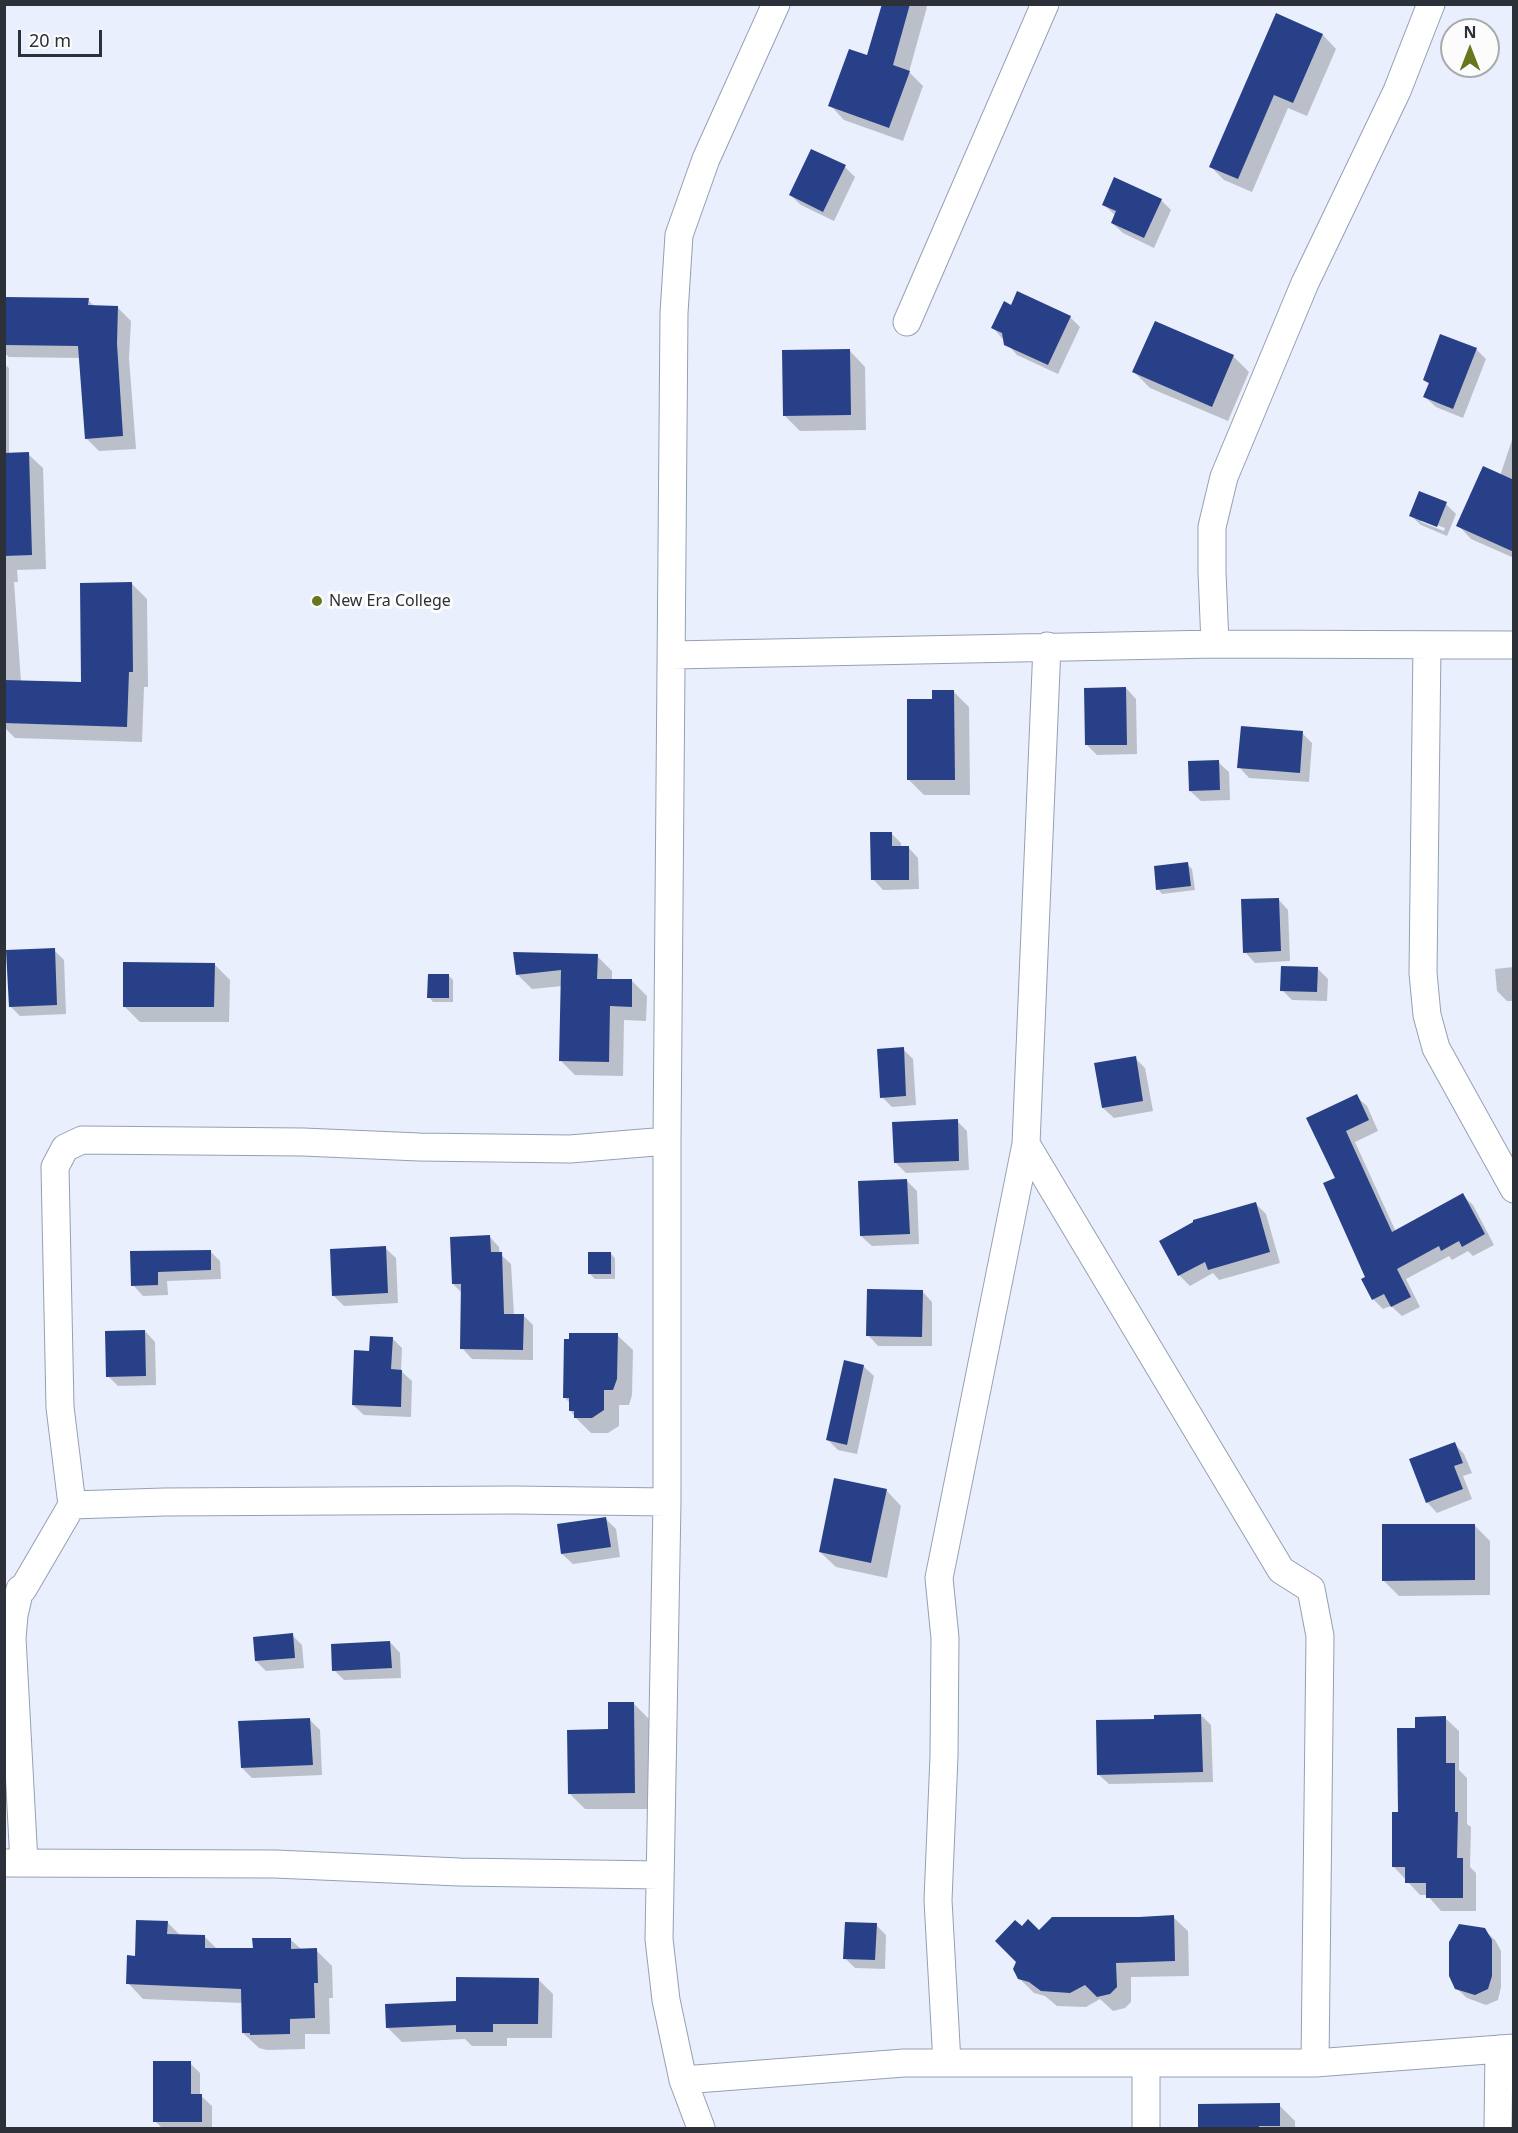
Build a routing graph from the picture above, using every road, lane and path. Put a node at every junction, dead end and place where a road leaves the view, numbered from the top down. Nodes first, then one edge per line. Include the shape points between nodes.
1 (776, 4) edge
2 (1045, 4) edge
3 (1431, 4) edge
4 (907, 322) dead end
5 (1215, 644) junction
6 (1427, 645) junction
7 (1514, 645) edge
8 (1047, 646) junction
9 (672, 655) junction
10 (667, 1141) junction
11 (1026, 1144) junction
12 (1514, 1189) edge
13 (667, 1502) junction
14 (72, 1505) junction
15 (14, 1863) edge
16 (660, 1875) junction
17 (1506, 2049) edge
18 (947, 2063) junction
19 (1146, 2063) junction
20 (1315, 2063) junction
21 (683, 2080) junction
22 (701, 2128) edge
23 (1146, 2128) edge
24 (1497, 2128) edge

1 - 9 street via 706,159 679,235 674,313
2 - 4 street
3 - 5 street via 1397,91 1305,283 1224,477 1212,527
5 - 6 street
5 - 8 street
6 - 7 street
6 - 12 street via 1423,973 1427,1015 1436,1048
8 - 9 street
8 - 11 street
9 - 10 street
10 - 13 street
10 - 14 street via 570,1149 82,1140 65,1148 55,1167 60,1407
11 - 18 street via 939,1578 945,1638 938,1900
11 - 20 street via 1281,1570 1311,1590 1320,1636
13 - 14 street
13 - 16 street
14 - 15 street via 23,1590 20,1589 14,1615
15 - 16 street via 275,1864
16 - 21 street via 659,1939 666,2000
17 - 20 street
17 - 24 street
18 - 19 street
18 - 21 street
19 - 20 street
19 - 23 street
21 - 22 street

